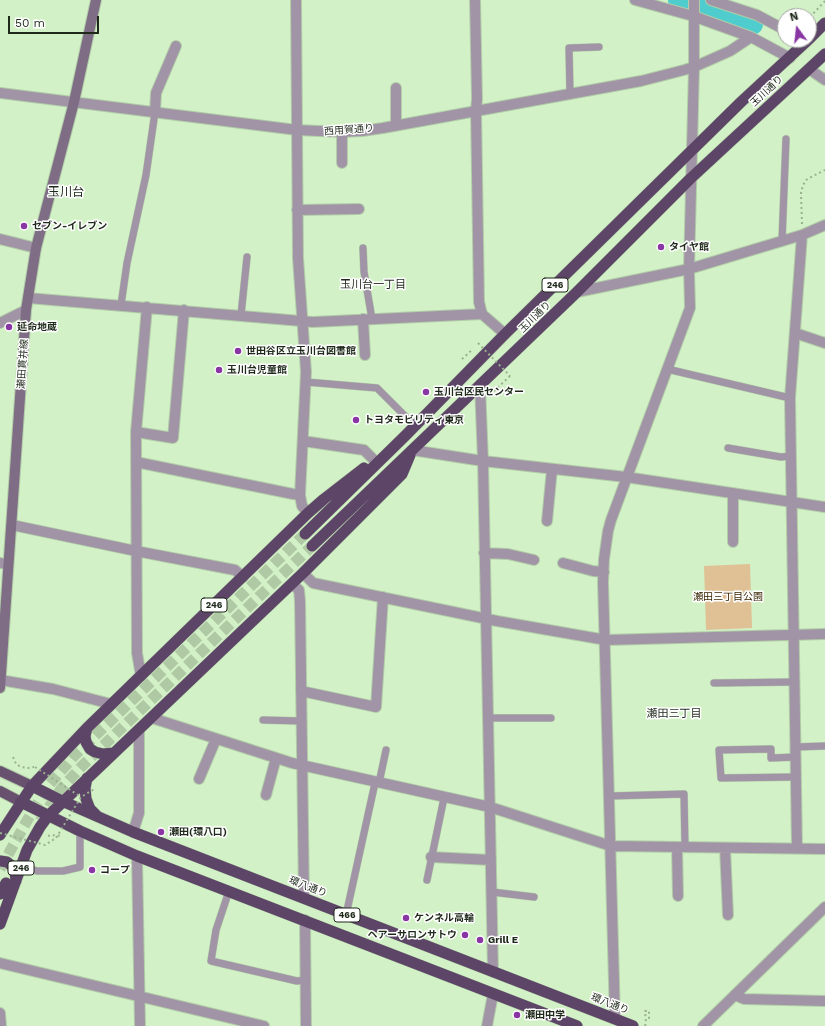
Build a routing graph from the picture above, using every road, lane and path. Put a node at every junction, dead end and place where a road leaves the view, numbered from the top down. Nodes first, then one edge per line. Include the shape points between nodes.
1 (96, 0) edge
2 (296, 0) edge
3 (475, 0) edge
4 (635, 0) edge
5 (694, 0) edge
6 (711, 0) edge
7 (825, 2) edge
8 (817, 10) edge
9 (693, 16) junction
10 (825, 23) edge
11 (777, 26) edge
12 (817, 31) edge
13 (751, 37) junction
14 (176, 46) dead end
15 (599, 47) dead end
16 (799, 48) edge
17 (824, 56) edge
18 (790, 58) junction
19 (694, 67) junction
20 (809, 69) junction
21 (825, 80) edge
22 (396, 88) dead end
23 (0, 93) edge
24 (570, 93) junction
25 (74, 102) junction
26 (476, 110) junction
27 (155, 112) junction
28 (396, 125) junction
29 (297, 130) junction
30 (342, 132) junction
31 (786, 139) dead end
32 (692, 152) junction
33 (342, 163) dead end
34 (825, 170) edge
35 (691, 178) junction
36 (359, 209) dead end
37 (297, 210) junction
38 (825, 225) edge
39 (802, 235) junction
40 (0, 239) edge
41 (782, 241) junction
42 (36, 248) junction
43 (363, 248) dead end
44 (247, 257) dead end
45 (689, 269) junction
46 (577, 292) junction
47 (28, 298) junction
48 (121, 305) junction
49 (147, 307) junction
50 (26, 310) junction
51 (184, 310) junction
52 (482, 314) junction
53 (241, 315) junction
54 (367, 319) junction
55 (302, 320) junction
56 (0, 323) edge
57 (795, 333) junction
58 (505, 334) junction
59 (478, 343) dead end
60 (825, 343) edge
61 (473, 349) dead end
62 (365, 355) dead end
63 (462, 359) dead end
64 (22, 365) junction
65 (667, 369) junction
66 (306, 382) junction
67 (480, 386) junction
68 (494, 391) dead end
69 (790, 398) junction
70 (415, 426) junction
71 (136, 432) junction
72 (406, 435) junction
73 (303, 441) junction
74 (728, 448) dead end
75 (412, 450) junction
76 (791, 456) junction
77 (374, 460) junction
78 (483, 461) junction
79 (136, 462) junction
80 (552, 469) junction
81 (626, 477) junction
82 (733, 494) junction
83 (300, 495) junction
84 (791, 502) junction
85 (825, 507) edge
86 (308, 513) junction
87 (547, 521) dead end
88 (12, 524) junction
89 (305, 534) tunnel mouth
90 (732, 542) dead end
91 (312, 546) tunnel mouth
92 (136, 551) junction
93 (484, 554) junction
94 (534, 560) dead end
95 (563, 563) dead end
96 (4, 564) edge
97 (604, 572) junction
98 (304, 573) junction
99 (243, 577) junction
100 (292, 584) junction
101 (383, 597) junction
102 (485, 618) junction
103 (825, 634) edge
104 (793, 635) junction
105 (606, 640) junction
106 (141, 676) junction
107 (0, 680) edge
108 (794, 682) junction
109 (714, 683) dead end
110 (0, 688) edge
111 (301, 691) junction
112 (111, 704) junction
113 (152, 718) junction
114 (487, 718) junction
115 (551, 718) dead end
116 (263, 720) dead end
117 (302, 721) junction
118 (87, 728) junction
119 (139, 730) junction
120 (216, 739) junction
121 (825, 746) edge
122 (386, 750) dead end
123 (796, 752) junction
124 (114, 753) junction
125 (13, 757) dead end
126 (276, 758) junction
127 (303, 766) junction
128 (0, 771) edge
129 (796, 777) junction
130 (87, 778) junction
131 (199, 779) dead end
132 (377, 783) junction
133 (32, 786) junction
134 (96, 788) dead end
135 (0, 791) edge
136 (266, 795) dead end
137 (610, 796) junction
138 (81, 797) junction
139 (444, 798) junction
140 (21, 802) junction
141 (62, 802) junction
142 (490, 807) junction
143 (48, 816) junction
144 (98, 817) junction
145 (80, 831) junction
146 (133, 832) junction
147 (0, 834) edge
148 (611, 846) junction
149 (681, 847) junction
150 (725, 848) junction
151 (797, 848) junction
152 (825, 849) edge
153 (137, 856) junction
154 (432, 857) junction
155 (491, 860) junction
156 (0, 861) edge
157 (22, 866) junction
158 (427, 880) dead end
159 (11, 883) junction
160 (229, 891) junction
161 (492, 892) junction
162 (0, 894) edge
163 (678, 896) dead end
164 (304, 898) junction
165 (534, 898) dead end
166 (825, 907) edge
167 (346, 915) junction
168 (728, 915) dead end
169 (304, 920) junction
170 (0, 924) edge
171 (0, 963) edge
172 (493, 972) junction
173 (305, 980) junction
174 (493, 994) junction
175 (735, 994) junction
176 (139, 996) junction
177 (825, 1000) edge
178 (0, 1013) edge
179 (615, 1018) junction
180 (649, 1020) dead end
181 (646, 1023) dead end
182 (1, 1026) edge
183 (140, 1026) edge
184 (264, 1026) edge
185 (306, 1026) edge
186 (487, 1026) edge
187 (577, 1026) edge
188 (633, 1026) edge
189 (703, 1026) edge

1 - 25 main road, 瀬田貫井線
2 - 29 street
3 - 26 street
4 - 9 street
5 - 9 street
6 - 11 street via 757,15
7 - 8 path
9 - 13 street
9 - 19 street
10 - 12 highway, 玉川通り / 246
13 - 18 street
13 - 19 street, 西用賀通り via 730,51
14 - 27 street via 156,93
15 - 24 lane via 569,48
16 - 18 highway, 玉川通り / 246
17 - 20 highway, 玉川通り / 246
18 - 32 highway, 玉川通り / 246 via 741,102
19 - 24 street, 西用賀通り via 655,78
19 - 32 street
20 - 21 street
20 - 35 highway, 玉川通り / 246
22 - 28 street
23 - 25 street, 西用賀通り
24 - 26 street, 西用賀通り
25 - 27 street, 西用賀通り
25 - 42 main road, 瀬田貫井線
26 - 28 street, 西用賀通り
26 - 52 street via 479,302
27 - 29 street, 西用賀通り
27 - 48 lane via 146,175 127,263
28 - 30 street, 西用賀通り
29 - 30 street, 西用賀通り
29 - 37 street
30 - 33 street
31 - 41 lane
32 - 35 street
32 - 58 highway, 玉川通り / 246
34 - 39 path via 806,180 803,185
35 - 45 street
35 - 46 highway, 玉川通り / 246
36 - 37 street
37 - 55 street
38 - 39 street
39 - 41 street
39 - 57 street
40 - 42 street
41 - 45 street
42 - 47 main road, 瀬田貫井線
43 - 54 lane
44 - 53 lane
45 - 46 street
45 - 65 street via 690,308
46 - 67 highway, 玉川通り / 246
47 - 48 street
47 - 50 main road, 瀬田貫井線
48 - 49 street
49 - 51 street
49 - 71 street
50 - 56 street
50 - 64 main road, 瀬田貫井線
51 - 53 street
51 - 71 street via 173,438
52 - 54 street
52 - 58 street
53 - 55 street
54 - 55 street via 313,322
54 - 62 street
55 - 66 street
57 - 60 street
57 - 69 street
58 - 70 highway, 玉川通り / 246
59 - 68 path, bridge via 510,376
61 - 63 path
64 - 88 main road, 瀬田貫井線
64 - 96 street via 14,420
65 - 69 lane
65 - 81 street
66 - 70 lane via 377,388
66 - 73 street
67 - 75 highway, 玉川通り / 246
67 - 78 street
69 - 76 street
70 - 72 highway, 玉川通り / 246
71 - 79 street
72 - 77 highway, 246
72 - 89 highway, 玉川通り / 246
73 - 77 street via 364,450
73 - 83 street
74 - 76 lane via 781,457
75 - 78 street
75 - 91 highway, 玉川通り / 246
75 - 98 highway, 246 via 402,474
76 - 84 street
77 - 86 highway, 246
78 - 80 street
78 - 93 street
79 - 83 street
79 - 92 street
80 - 81 street
80 - 87 street
81 - 82 street
81 - 97 street via 608,531
82 - 84 street
82 - 90 street
83 - 86 street via 302,506
84 - 85 street
84 - 104 street
86 - 99 highway, 246
88 - 92 street
88 - 96 main road, 瀬田貫井線
92 - 99 street via 235,570
92 - 106 street via 137,653
93 - 94 street via 508,554
93 - 102 street
95 - 97 street
96 - 107 main road, 瀬田貫井線
97 - 105 street
98 - 100 highway, 246
98 - 101 street via 313,583
99 - 106 highway, 246
100 - 111 street via 298,590 300,601
100 - 113 highway, 246
101 - 102 street
101 - 111 street via 376,707
102 - 105 street
102 - 114 street
103 - 104 street
104 - 105 street
104 - 108 street
105 - 137 street
106 - 112 highway, 246
107 - 110 main road, 瀬田貫井線
107 - 112 street via 53,689
108 - 109 lane
108 - 123 street
111 - 117 street
112 - 118 highway, 246
113 - 119 highway, 246
113 - 120 street
114 - 115 lane
114 - 142 street
116 - 117 lane
117 - 127 street
118 - 124 highway via 85,736 90,749 103,754
118 - 133 highway, 246
119 - 124 highway, 246
119 - 146 street via 139,813
120 - 126 street
120 - 131 street
121 - 123 lane
122 - 132 lane
123 - 129 street
123 - 129 lane via 771,758 771,749 719,750 721,778
124 - 130 highway, 246
125 - 138 path, bridge via 16,764 21,767 35,767
126 - 127 street
126 - 136 street
127 - 132 street
127 - 164 street
128 - 133 main road, 環八通り
129 - 151 street
130 - 141 highway, 246
130 - 144 highway via 84,788 86,799 90,809
132 - 139 street
132 - 167 lane
133 - 140 highway, 246
133 - 141 highway, 環八通り / 466
134 - 138 path, bridge
135 - 140 main road
137 - 148 street
137 - 149 lane via 684,794
138 - 147 path, bridge via 56,838 45,845
139 - 142 street
139 - 154 lane
140 - 143 highway, 466
140 - 147 highway, 246
141 - 143 highway, 246
141 - 144 highway, 環八通り / 466
142 - 148 street
142 - 155 street
143 - 145 highway, 466
143 - 157 highway, 246 via 33,838
144 - 146 highway, 環八通り / 466
145 - 153 highway, 466
145 - 157 lane via 80,867 62,871 37,871
146 - 164 highway, 環八通り / 466
148 - 149 street
148 - 179 street
149 - 150 street
149 - 163 street
150 - 151 street
150 - 168 street
151 - 152 street
153 - 160 highway, 466
153 - 176 street
154 - 155 street
154 - 158 lane
155 - 161 street
156 - 159 highway via 12,866 16,877
157 - 159 highway, 246
159 - 162 highway, 246
159 - 170 highway, 246
160 - 169 highway, 466
160 - 173 lane via 216,930 210,961 297,981
161 - 165 lane
161 - 172 street
164 - 167 highway, 環八通り / 466
166 - 175 street
167 - 172 highway, 環八通り / 466
169 - 173 street
169 - 174 highway, 466
171 - 176 street
172 - 179 highway, 環八通り / 466
173 - 185 street
174 - 186 street
174 - 187 highway, 466
175 - 177 street via 744,999
175 - 189 street
176 - 183 street
176 - 184 street
178 - 182 street
179 - 188 highway, 環八通り / 466
180 - 181 path via 649,1011 645,1011

